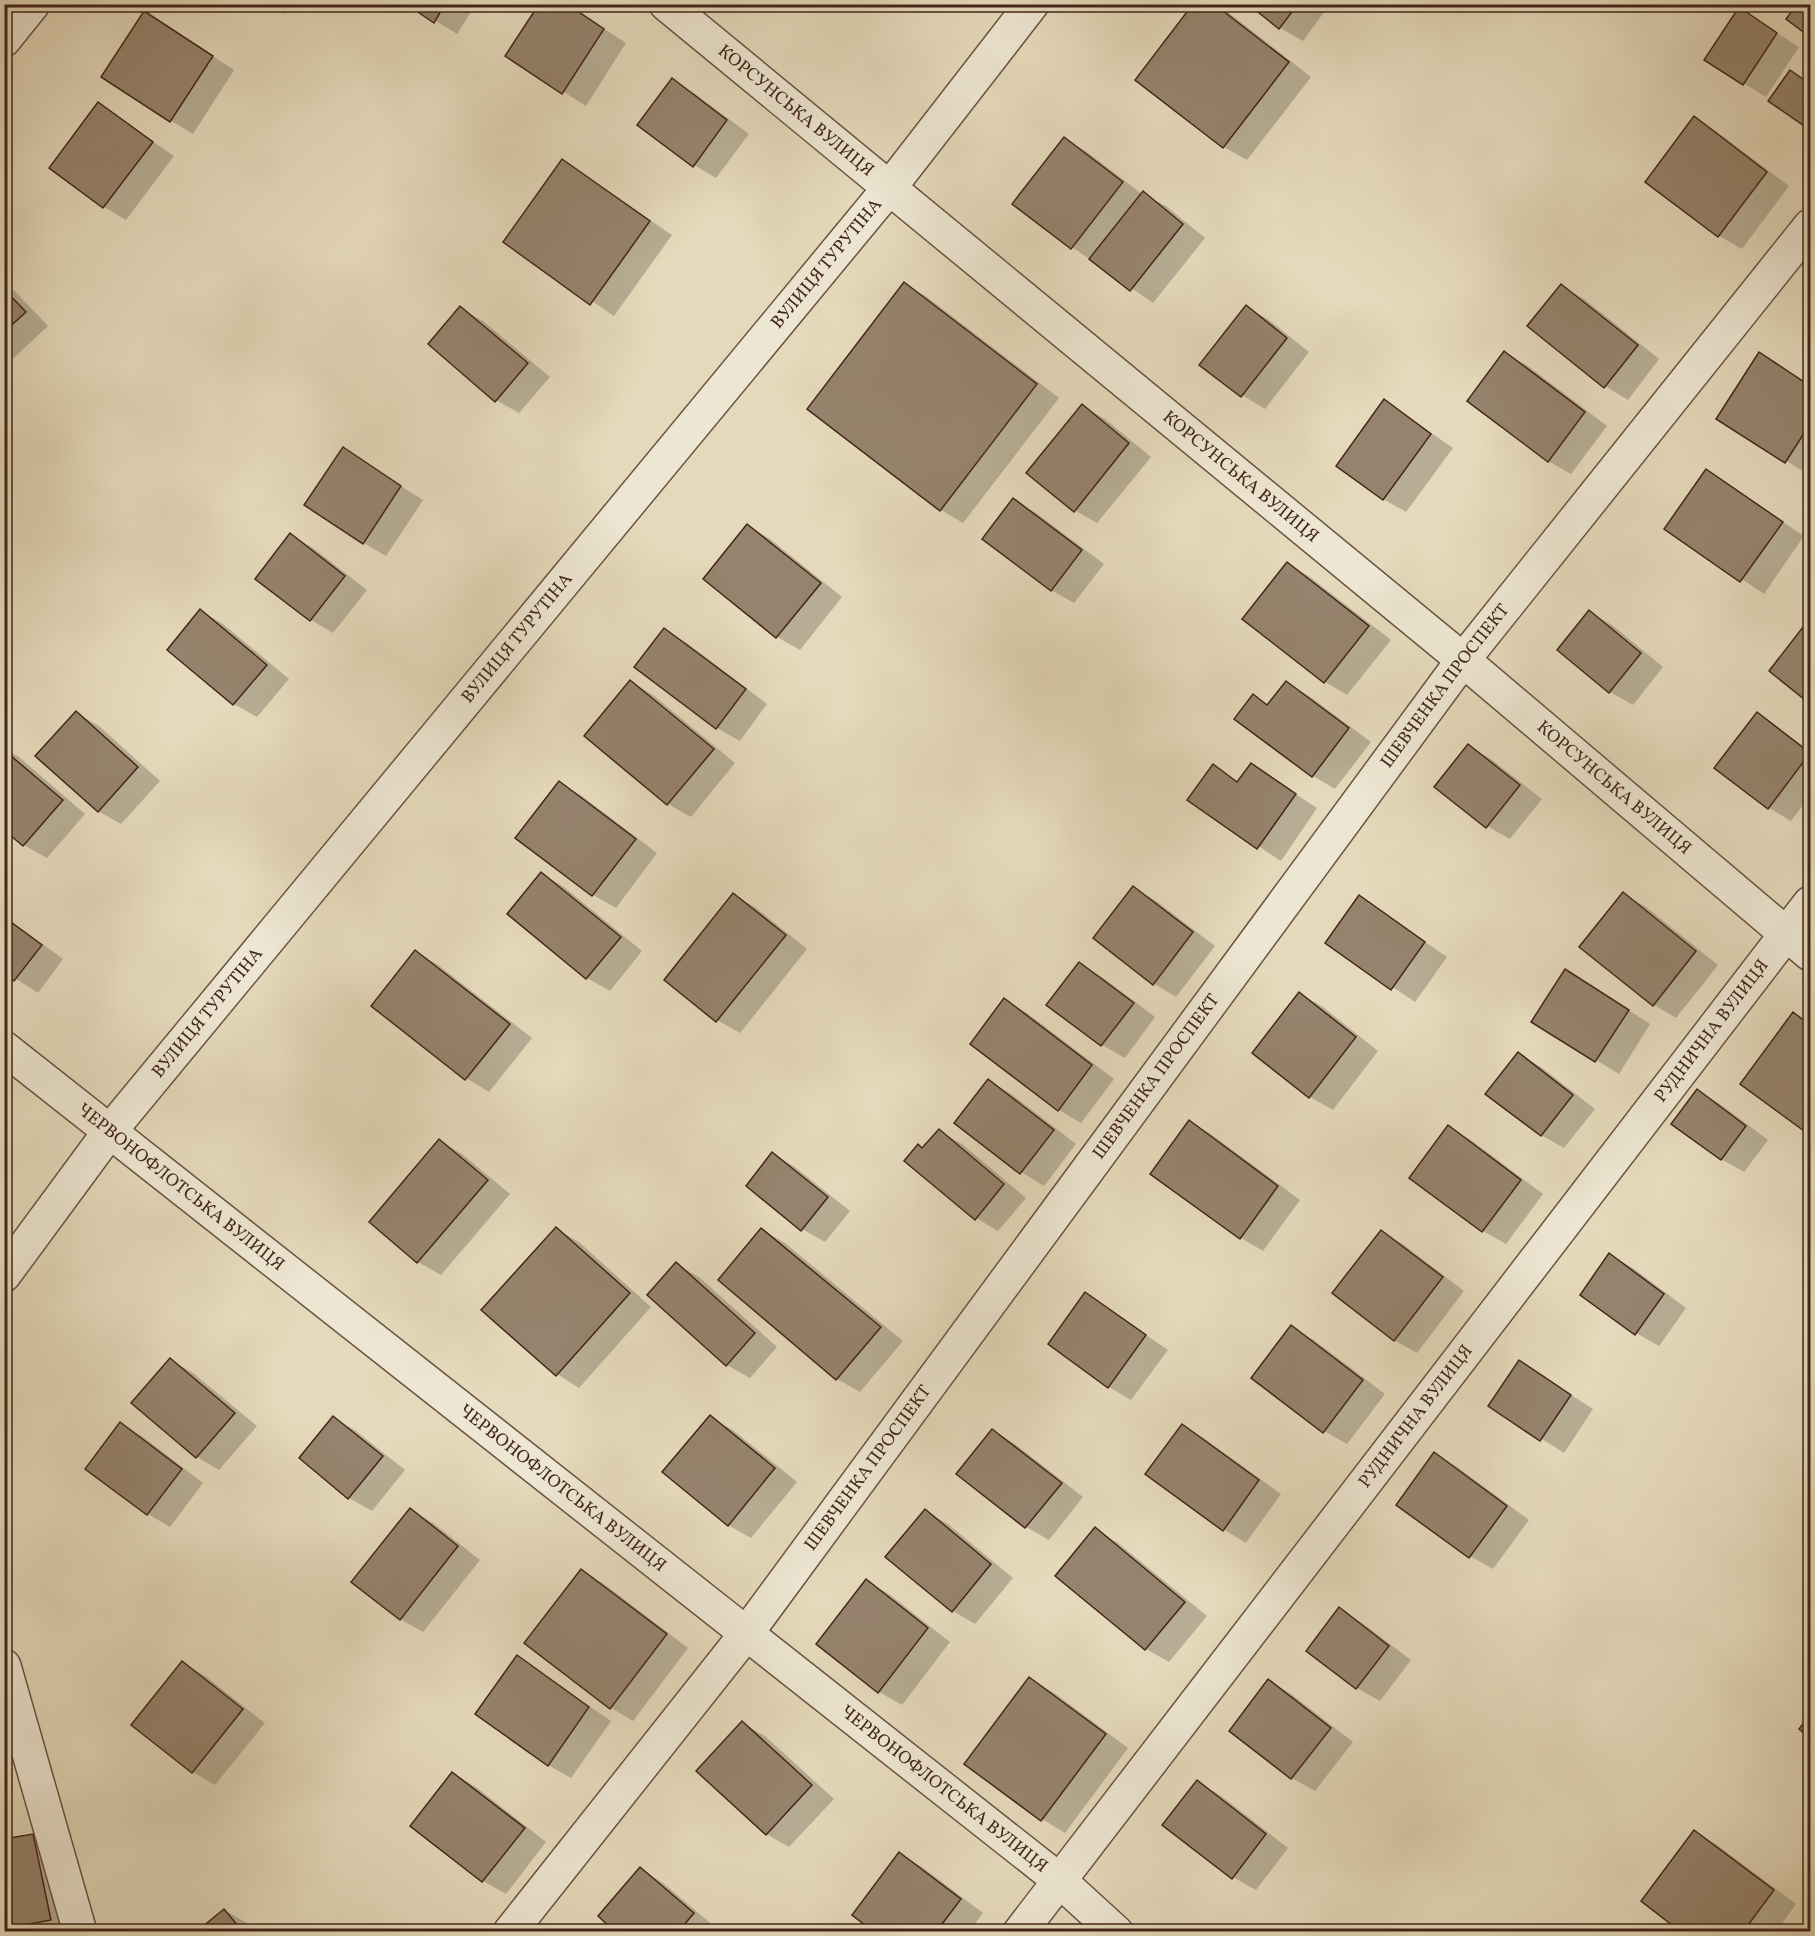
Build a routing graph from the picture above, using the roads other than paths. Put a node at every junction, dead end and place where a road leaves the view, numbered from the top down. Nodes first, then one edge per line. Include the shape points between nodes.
1 (33, 4) edge
2 (666, 4) edge
3 (1032, 4) edge
4 (4, 40) edge
5 (890, 187) junction
6 (1810, 226) edge
7 (1463, 660) junction
8 (1810, 903) edge
9 (1798, 944) edge
10 (4, 1048) edge
11 (110, 1131) junction
12 (4, 1275) edge
13 (746, 1634) junction
14 (4, 1666) edge
15 (1059, 1880) junction
16 (81, 1932) edge
17 (510, 1932) edge
18 (1020, 1932) edge
19 (1116, 1932) edge

1 - 4 street
2 - 5 street, КОРСУНСЬКА ВУЛИЦЯ
3 - 5 street, ВУЛИЦЯ ТУРУТІНА
5 - 7 street, КОРСУНСЬКА ВУЛИЦЯ
5 - 11 street, ВУЛИЦЯ ТУРУТІНА
6 - 7 street, ШЕВЧЕНКА ПРОСПЕКТ
7 - 9 street, КОРСУНСЬКА ВУЛИЦЯ
7 - 13 street, ШЕВЧЕНКА ПРОСПЕКТ
8 - 9 street, РУДНИЧНА ВУЛИЦЯ
9 - 15 street, РУДНИЧНА ВУЛИЦЯ
10 - 11 street, ЧЕРВОНОФЛОТСЬКА ВУЛИЦЯ
11 - 12 street, ВУЛИЦЯ ТУРУТІНА
11 - 13 street, ЧЕРВОНОФЛОТСЬКА ВУЛИЦЯ
13 - 15 street, ЧЕРВОНОФЛОТСЬКА ВУЛИЦЯ
13 - 17 street, ШЕВЧЕНКА ПРОСПЕКТ
14 - 16 street
15 - 18 street, РУДНИЧНА ВУЛИЦЯ
15 - 19 street, ЧЕРВОНОФЛОТСЬКА ВУЛИЦЯ

